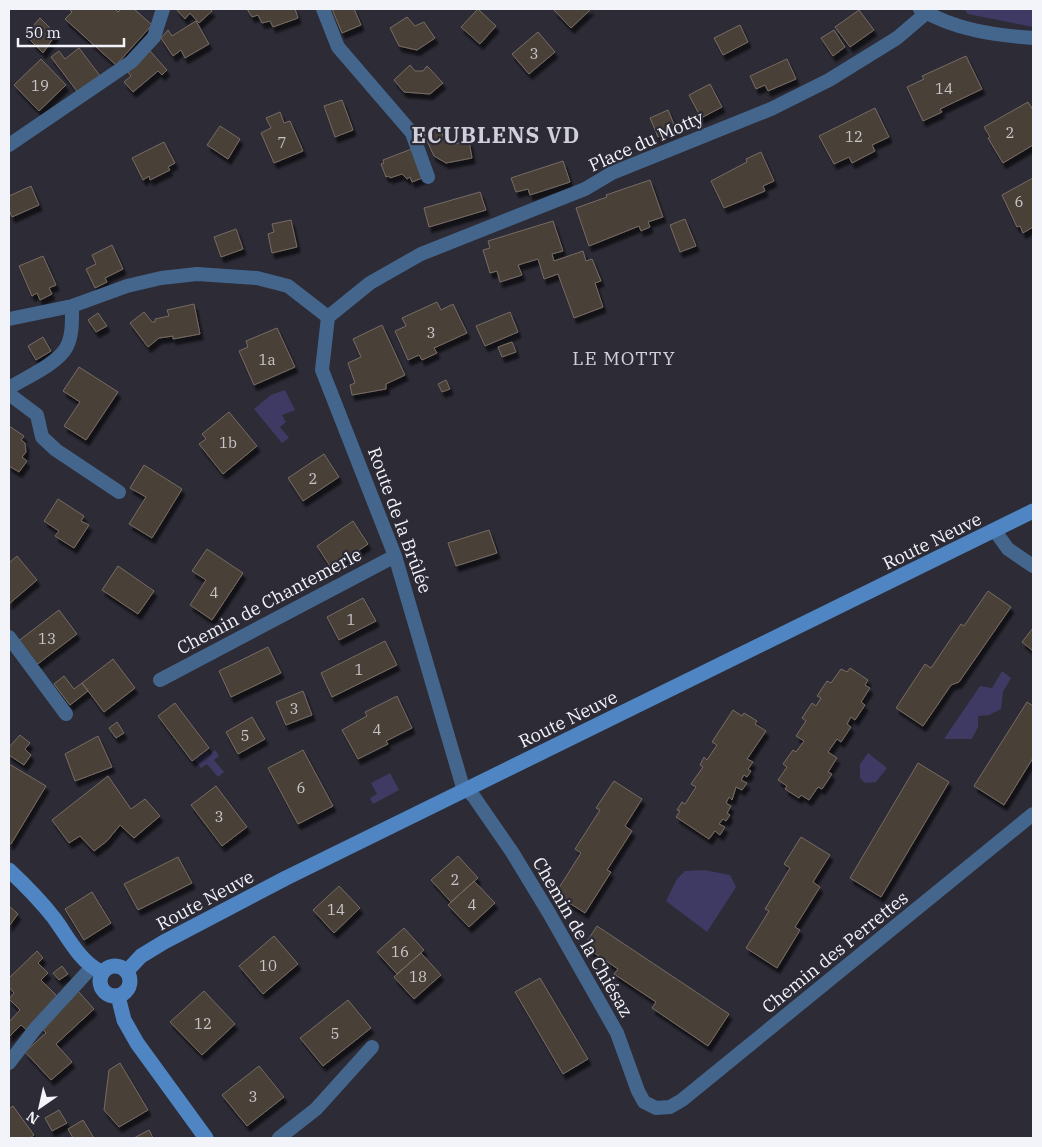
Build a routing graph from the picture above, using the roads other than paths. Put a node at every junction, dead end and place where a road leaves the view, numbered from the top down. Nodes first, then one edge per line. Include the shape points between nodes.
1 (163, 9) edge
2 (323, 9) edge
3 (926, 10) edge
4 (1033, 38) edge
5 (9, 145) edge
6 (428, 177) dead end
7 (72, 306) junction
8 (328, 317) junction
9 (9, 319) edge
10 (9, 388) edge
11 (9, 394) edge
12 (119, 492) dead end
13 (1033, 511) edge
14 (994, 531) junction
15 (395, 556) junction
16 (1033, 566) edge
17 (9, 637) edge
18 (160, 680) dead end
19 (66, 714) dead end
20 (467, 789) junction
21 (1033, 814) edge
22 (9, 870) edge
23 (97, 970) junction
24 (127, 971) junction
25 (118, 996) junction
26 (372, 1047) dead end
27 (9, 1063) edge
28 (656, 1108) joint
29 (206, 1138) edge
30 (278, 1138) edge

1 - 5 street via 154,37 130,62
2 - 6 street via 338,47 412,133
3 - 4 street via 961,27
3 - 8 street, Place du Motty via 896,38 829,80 771,109 612,173 585,189 421,254 370,283
7 - 8 street via 127,286 161,278 224,274 288,286
7 - 9 street
7 - 10 street via 67,347 59,357
8 - 15 street, Route de la Brûlée via 322,370
11 - 12 street via 37,415 42,437 56,450
13 - 14 street, Route Neuve
14 - 16 street via 1008,548
14 - 20 street, Route Neuve
15 - 18 street, Chemin de Chantemerle
15 - 20 street, Route de la Brûlée via 462,784
17 - 19 street
20 - 24 street, Route Neuve via 184,931 141,956
20 - 28 street, Chemin de la Chiésaz via 512,852 549,913 616,1033 644,1102
21 - 28 street, Chemin des Perrettes via 682,1100 670,1107
22 - 23 street
23 - 24 street via 114,965
23 - 25 street via 101,988 108,995
23 - 27 street via 35,1029
24 - 25 street via 129,986
25 - 29 street via 124,1020 137,1043
26 - 30 street via 316,1109

